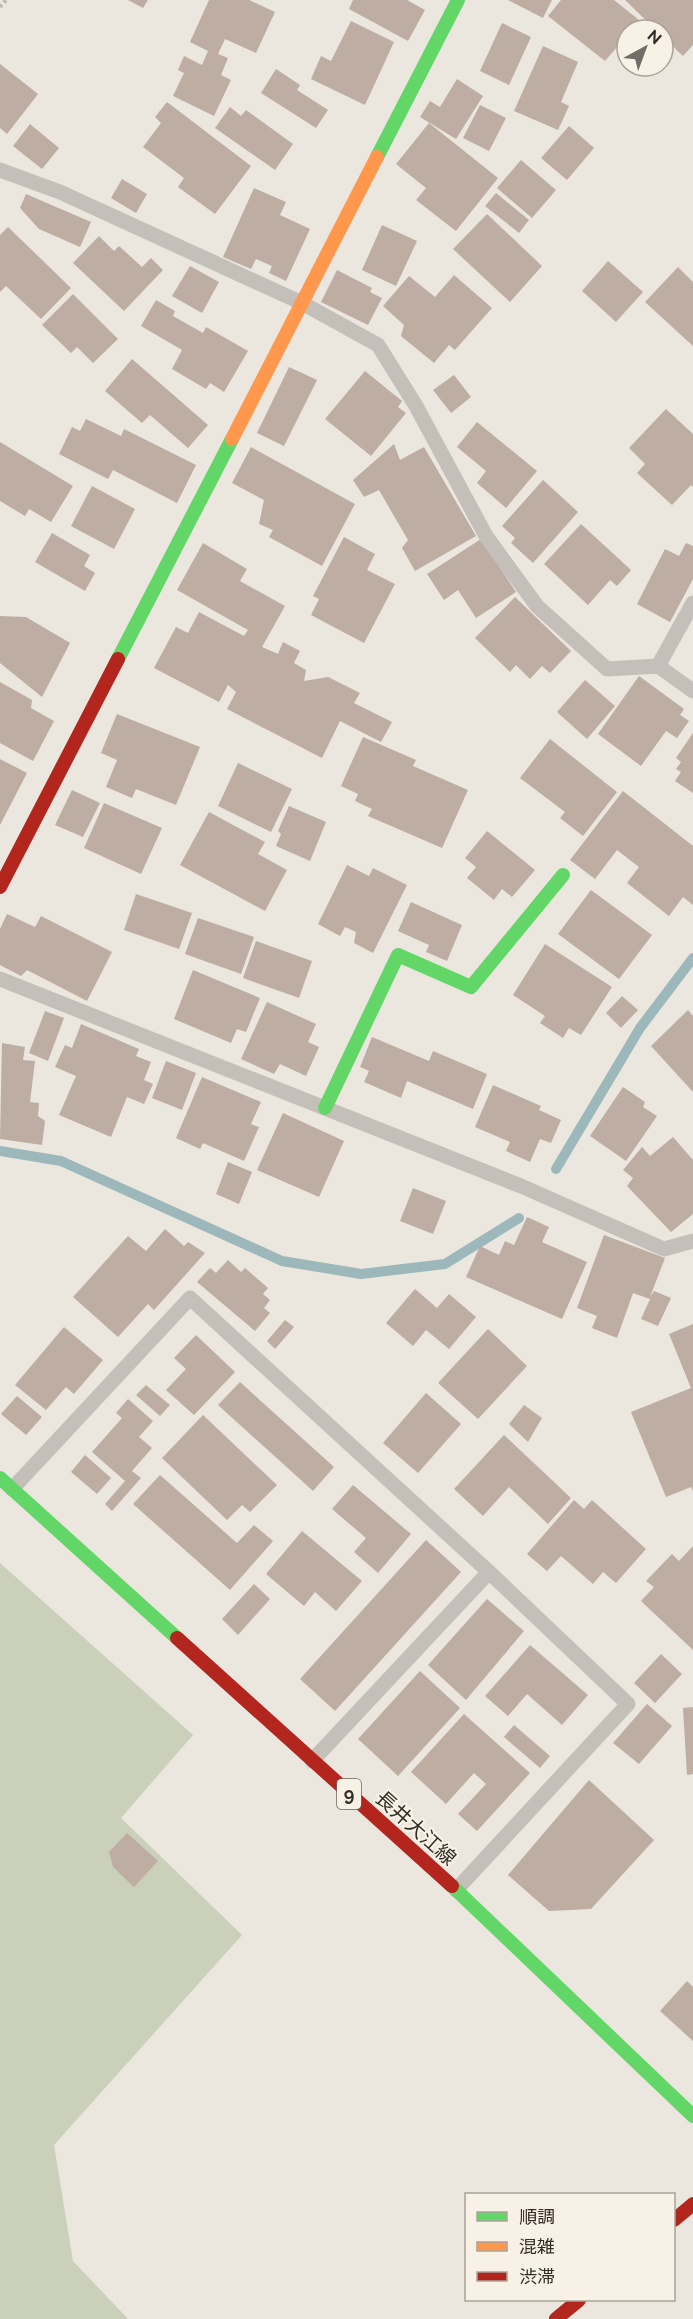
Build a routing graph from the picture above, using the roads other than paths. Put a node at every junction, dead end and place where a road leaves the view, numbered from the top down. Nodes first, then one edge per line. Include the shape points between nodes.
1 (458, 0) edge
2 (0, 170) edge
3 (302, 303) junction
4 (693, 603) edge
5 (658, 666) junction
6 (693, 691) edge
7 (563, 875) dead end
8 (0, 887) edge
9 (0, 979) edge
10 (325, 1108) junction
11 (693, 1242) edge
12 (6, 1484) edge
13 (489, 1572) junction
14 (312, 1761) junction
15 (456, 1890) junction
16 (693, 2116) edge
17 (693, 2204) edge
18 (675, 2219) edge
19 (578, 2301) edge
20 (556, 2319) edge

1 - 3 main road
2 - 3 lane via 60,192
3 - 5 lane via 378,345 416,406 486,536 537,606 607,669
3 - 8 main road
4 - 5 lane
5 - 6 lane
7 - 10 main road via 471,987 398,956
9 - 10 lane
10 - 11 lane via 521,1186 664,1249
12 - 13 lane via 190,1298
12 - 14 main road, 長井大江線 / 9
13 - 14 lane
13 - 15 lane via 628,1704
14 - 15 main road, 長井大江線 / 9
15 - 16 main road, 長井大江線 / 9
17 - 18 main road
19 - 20 main road

